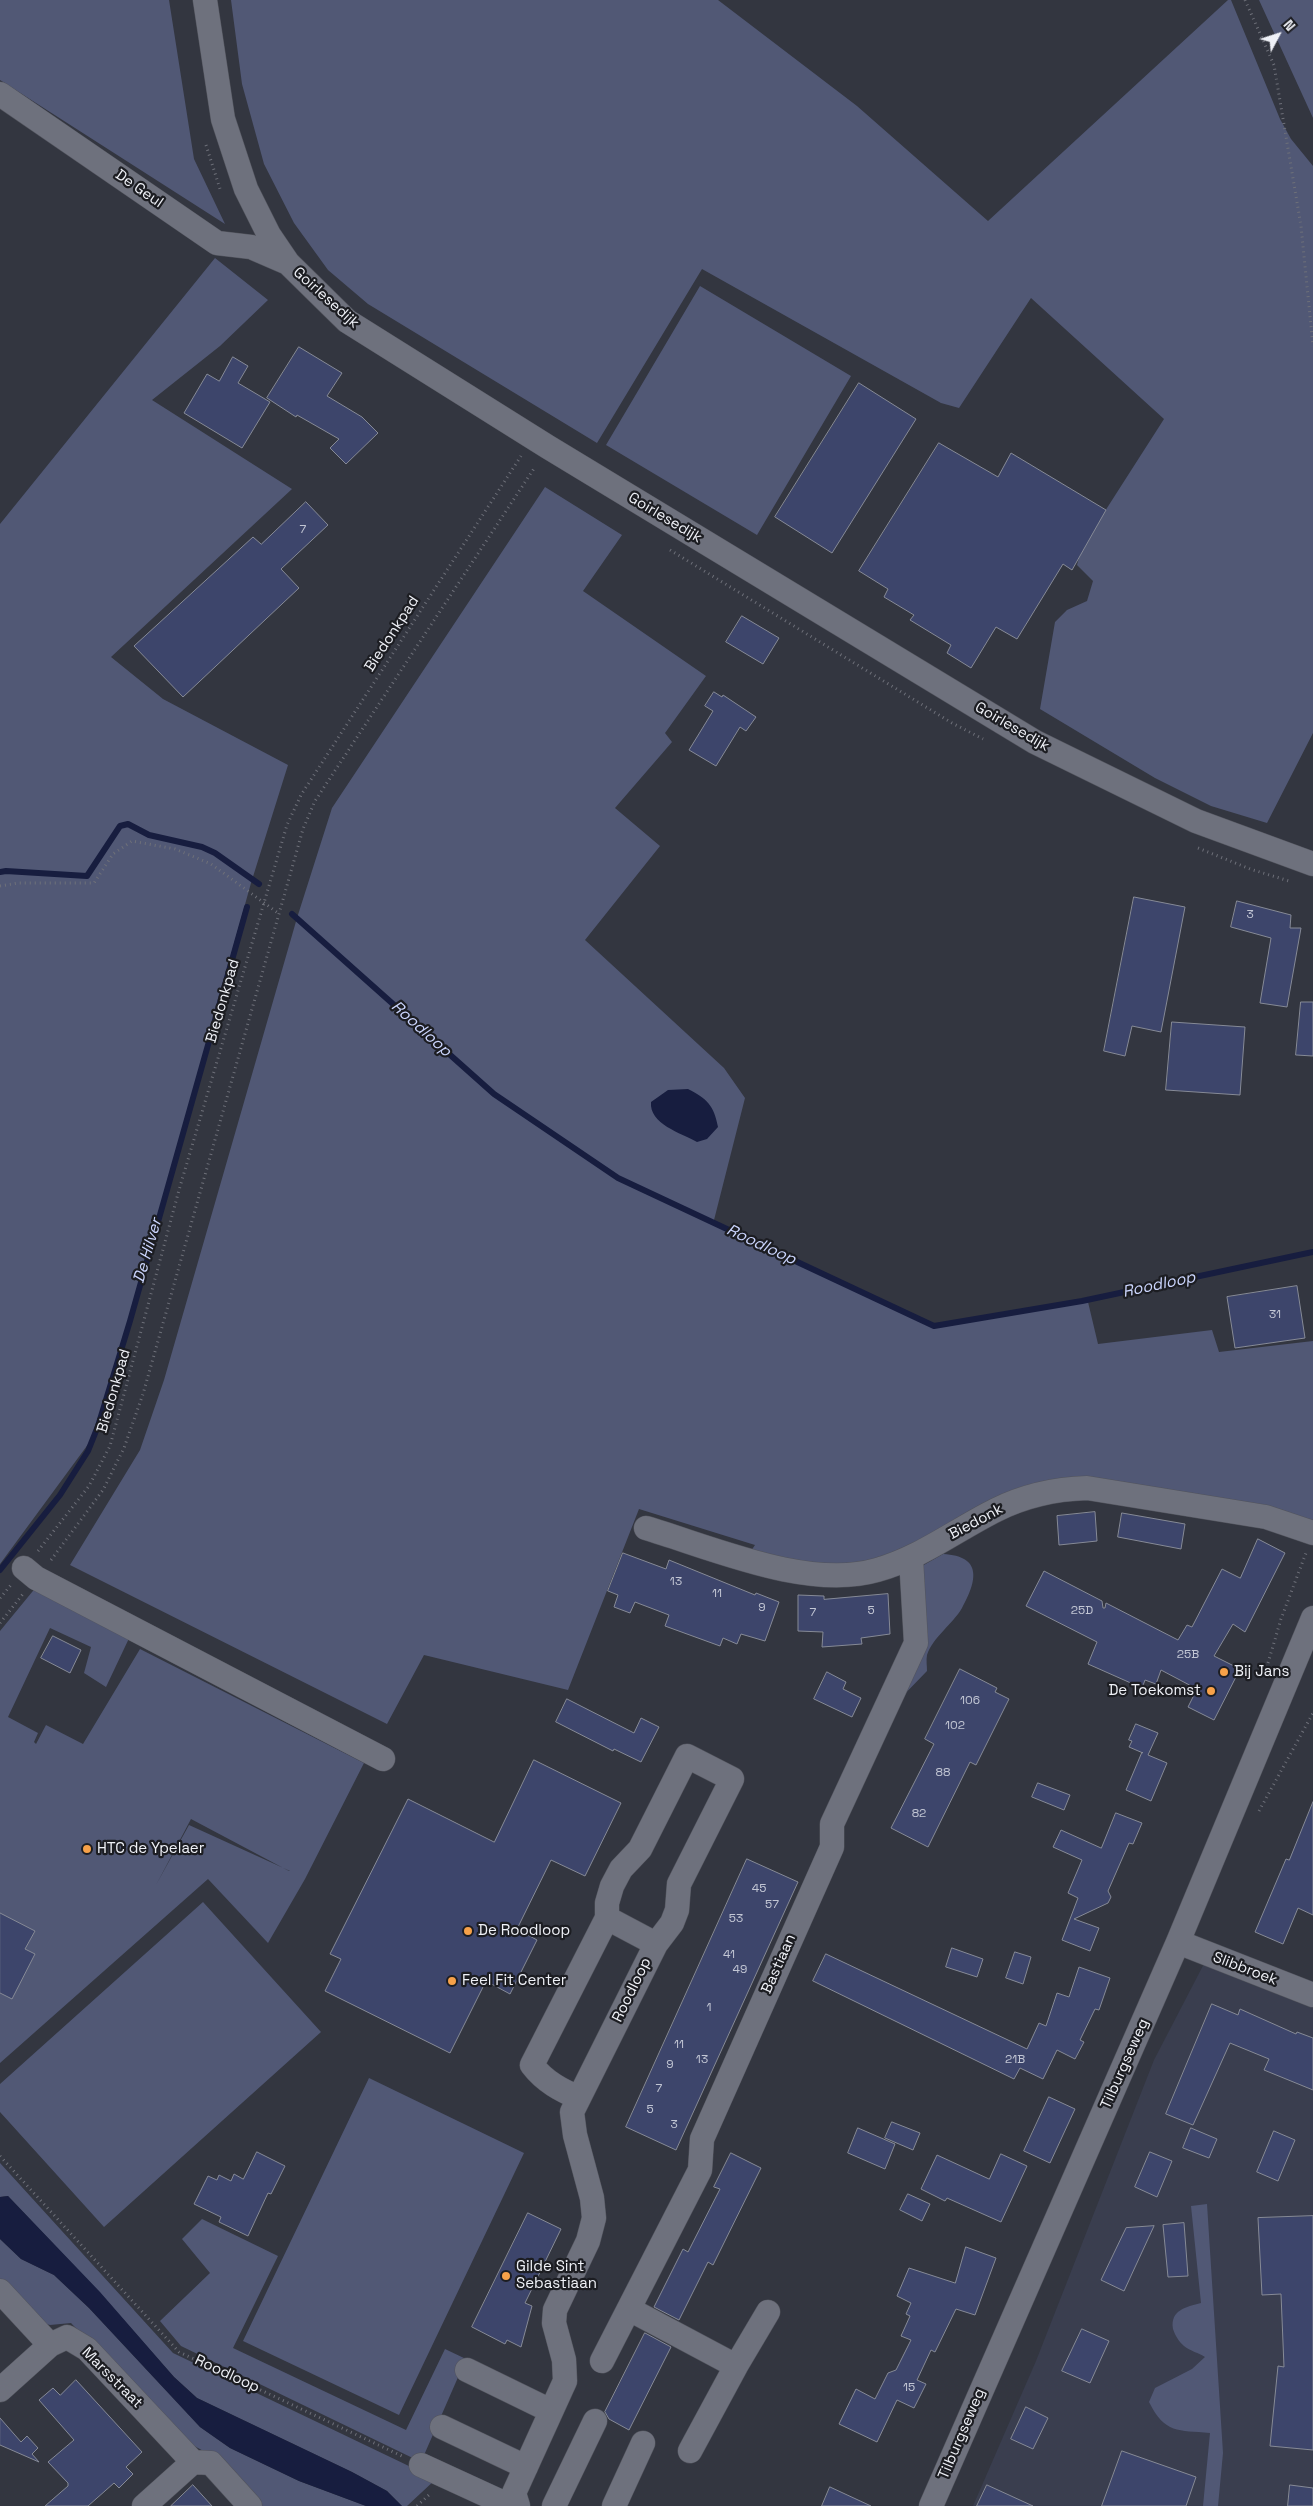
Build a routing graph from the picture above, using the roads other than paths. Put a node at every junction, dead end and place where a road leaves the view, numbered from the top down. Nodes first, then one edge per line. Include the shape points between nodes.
1 (205, 0) edge
2 (0, 94) edge
3 (288, 263) junction
4 (1313, 864) edge
5 (646, 1528) dead end
6 (1313, 1533) edge
7 (911, 1558) junction
8 (30, 1573) road end
9 (1313, 1618) edge
10 (383, 1760) dead end
11 (607, 1918) junction
12 (1178, 1942) junction
13 (656, 1944) junction
14 (1313, 1995) edge
15 (579, 2098) junction
16 (0, 2291) edge
17 (629, 2309) junction
18 (768, 2312) dead end
19 (50, 2345) junction
20 (602, 2361) dead end
21 (736, 2366) junction
22 (467, 2370) dead end
23 (0, 2390) edge
24 (551, 2411) junction
25 (595, 2421) dead end
26 (442, 2427) dead end
27 (643, 2443) dead end
28 (690, 2451) dead end
29 (193, 2462) junction
30 (421, 2465) road end
31 (526, 2467) junction
32 (517, 2505) edge
33 (144, 2506) edge
34 (250, 2506) edge
35 (554, 2506) edge
36 (614, 2506) edge
37 (931, 2506) edge

1 - 3 street, Goirlesedijk via 223,119 246,189 269,235
2 - 3 street, De Geul via 217,243 252,247
3 - 4 street, Goirlesedijk via 347,321 533,438 1035,742 1196,821
5 - 7 street, Biedonk via 788,1572 837,1575 876,1571
6 - 7 street, Biedonk via 1266,1517 1070,1488 1039,1494 997,1510
7 - 17 street, Bastiaan via 916,1643 832,1824 832,1847 702,2139 700,2170
8 - 10 street
9 - 12 street, Tilburgseweg
11 - 13 street, Roodloop
11 - 13 street via 612,1886 640,1849 687,1756 732,1779 679,1884 677,1910 672,1923
11 - 15 street via 532,2065 540,2076 557,2088
12 - 14 street, Slibbroek
12 - 37 street, Tilburgseweg
13 - 15 street, Roodloop
15 - 24 street, Roodloop via 572,2112 594,2218 588,2241 555,2310 554,2322 566,2373
16 - 19 street
17 - 20 street, Bastiaan
17 - 21 street
18 - 21 street
19 - 23 street
19 - 29 street, Marsstraat via 68,2338 87,2349
21 - 28 street
22 - 24 street
24 - 31 street, Roodloop
25 - 35 street
26 - 31 street
27 - 36 street
29 - 33 street
29 - 34 street via 211,2463
30 - 32 street, Roodloop via 508,2505
31 - 32 street, Roodloop via 514,2493

